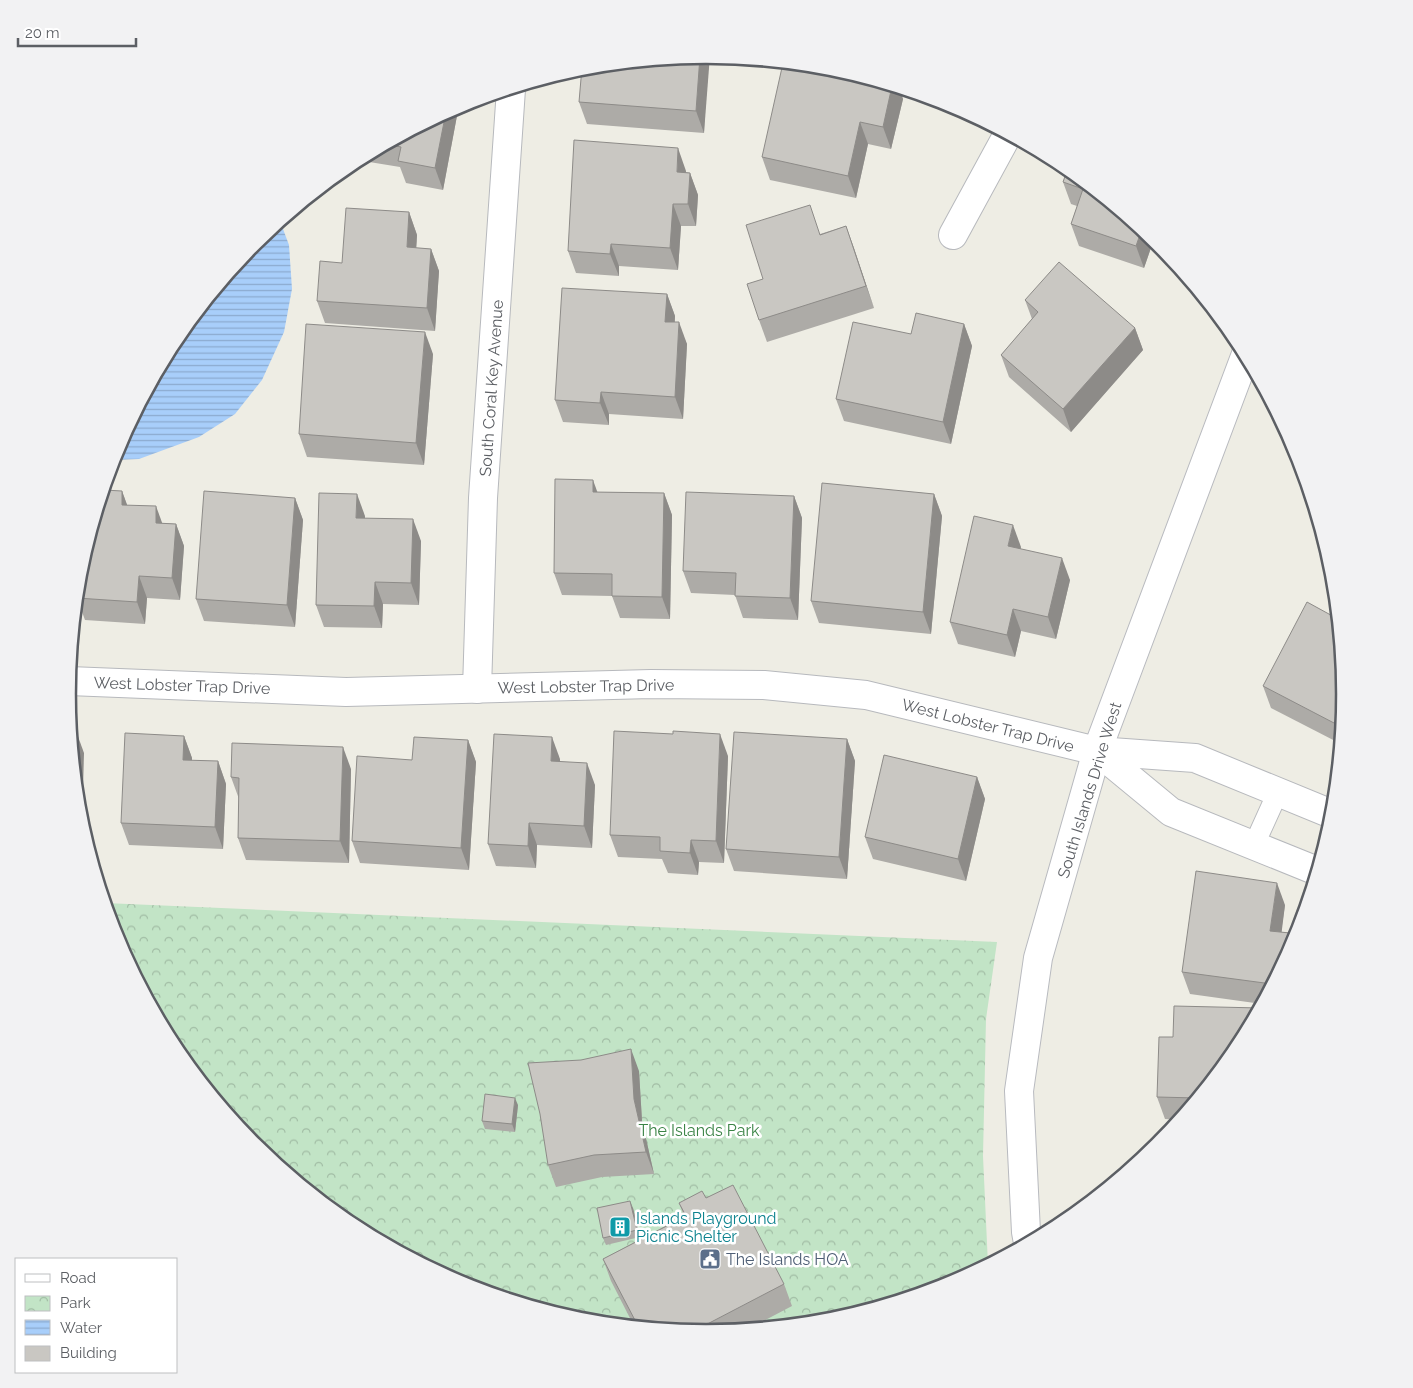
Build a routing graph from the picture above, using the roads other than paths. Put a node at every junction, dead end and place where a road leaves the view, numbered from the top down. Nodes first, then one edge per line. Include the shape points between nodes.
1 (511, 95) edge
2 (1005, 139) edge
3 (953, 235) dead end
4 (1243, 363) edge
5 (77, 680) edge
6 (477, 689) junction
7 (1097, 751) junction
8 (1278, 792) junction
9 (1326, 812) edge
10 (1254, 845) junction
11 (1312, 868) edge
12 (1027, 1237) edge

1 - 6 street, South Coral Key Avenue via 483,498
2 - 3 street
4 - 7 street, South Islands Drive West
5 - 6 street, West Lobster Trap Drive via 346,692
6 - 7 street, West Lobster Trap Drive via 651,684 764,686 866,695
7 - 8 street, West Lobster Trap Drive via 1195,758
7 - 10 street via 1171,812
7 - 12 street, South Islands Drive West via 1038,958 1031,1006 1019,1091
8 - 9 street, West Lobster Trap Drive
8 - 10 lane
10 - 11 street

